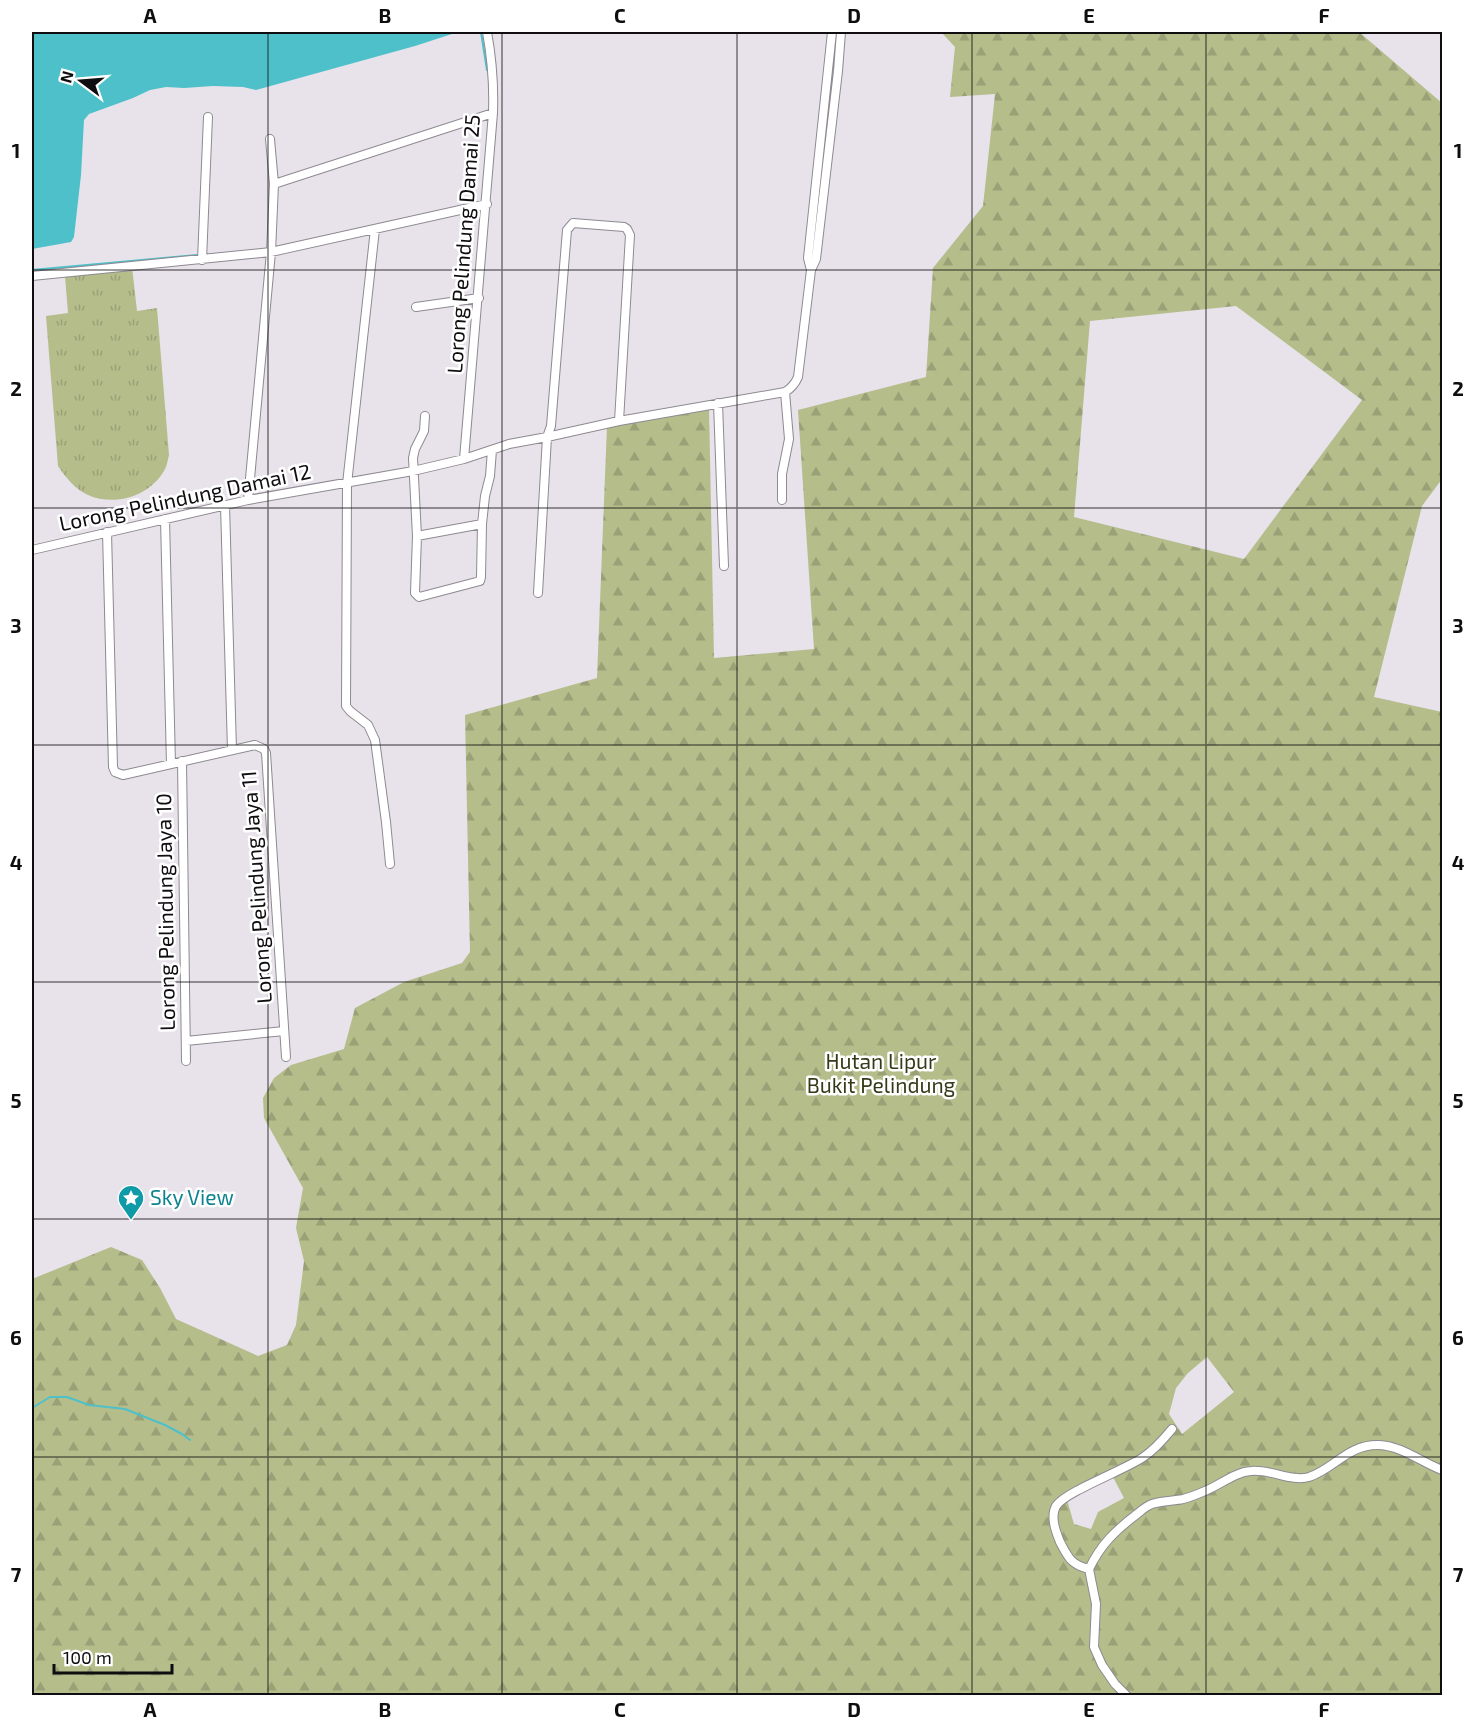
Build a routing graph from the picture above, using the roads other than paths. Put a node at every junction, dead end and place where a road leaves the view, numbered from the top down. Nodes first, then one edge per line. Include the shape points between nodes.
1 (487, 32) edge
2 (832, 32) edge
3 (841, 32) edge
4 (493, 112) junction
5 (208, 117) dead end
6 (270, 139) dead end
7 (274, 184) junction
8 (486, 204) junction
9 (375, 229) junction
10 (271, 252) junction
11 (202, 260) junction
12 (811, 270) junction
13 (32, 276) edge
14 (478, 298) junction
15 (416, 308) dead end
16 (785, 392) junction
17 (718, 403) junction
18 (425, 416) dead end
19 (619, 421) junction
20 (547, 438) junction
21 (492, 450) junction
22 (464, 459) junction
23 (413, 471) junction
24 (347, 484) junction
25 (248, 500) junction
26 (782, 500) dead end
27 (225, 505) junction
28 (165, 519) junction
29 (482, 524) junction
30 (107, 532) junction
31 (417, 536) junction
32 (32, 550) edge
33 (724, 566) dead end
34 (538, 593) dead end
35 (232, 750) junction
36 (182, 761) junction
37 (171, 764) junction
38 (390, 864) dead end
39 (284, 1031) junction
40 (186, 1041) junction
41 (286, 1057) dead end
42 (186, 1061) dead end
43 (1172, 1430) dead end
44 (1443, 1470) edge
45 (1089, 1569) junction
46 (1128, 1695) edge

1 - 4 street, Lorong Pelindung Damai 25 via 494,81
2 - 12 street via 808,258
3 - 12 street via 816,259
4 - 7 street
4 - 8 street, Lorong Pelindung Damai 25
5 - 11 street
6 - 7 street
7 - 10 street
8 - 9 street
8 - 14 street, Lorong Pelindung Damai 25
9 - 10 street
9 - 24 street
10 - 11 street
10 - 25 street
11 - 13 street
12 - 16 street via 798,376
14 - 15 street
14 - 22 street, Lorong Pelindung Damai 25
16 - 17 street, Lorong Pelindung Damai 12
16 - 26 street via 789,439
17 - 19 street, Lorong Pelindung Damai 12
17 - 33 street
18 - 23 street
19 - 20 street, Lorong Pelindung Damai 12
19 - 20 street via 630,235 624,227 573,223 568,226
20 - 21 street, Lorong Pelindung Damai 12
20 - 34 street
21 - 22 street, Lorong Pelindung Damai 12
21 - 29 street
22 - 23 street, Lorong Pelindung Damai 12
23 - 24 street, Lorong Pelindung Damai 12
23 - 31 street
24 - 25 street, Lorong Pelindung Damai 12
24 - 38 street via 346,706 368,725 375,740
25 - 27 street, Lorong Pelindung Damai 12
27 - 28 street, Lorong Pelindung Damai 12
27 - 35 street
28 - 30 street, Lorong Pelindung Damai 12
28 - 37 street
29 - 31 street
29 - 31 street via 480,581 422,597 415,593
30 - 32 street, Lorong Pelindung Damai 12
30 - 37 street via 113,767 123,775
35 - 36 street
35 - 39 street, Lorong Pelindung Jaya 11 via 255,745 266,753
36 - 37 street
36 - 40 street, Lorong Pelindung Jaya 10
39 - 40 street
39 - 41 street, Lorong Pelindung Jaya 11
40 - 42 street, Lorong Pelindung Jaya 10
43 - 45 street via 1142,1459 1067,1496 1057,1505 1053,1516 1057,1535 1069,1560
44 - 45 street via 1397,1448 1378,1445 1361,1447 1308,1478 1263,1470 1245,1472 1187,1498 1152,1504 1105,1542
45 - 46 street via 1096,1604 1094,1647 1115,1684

